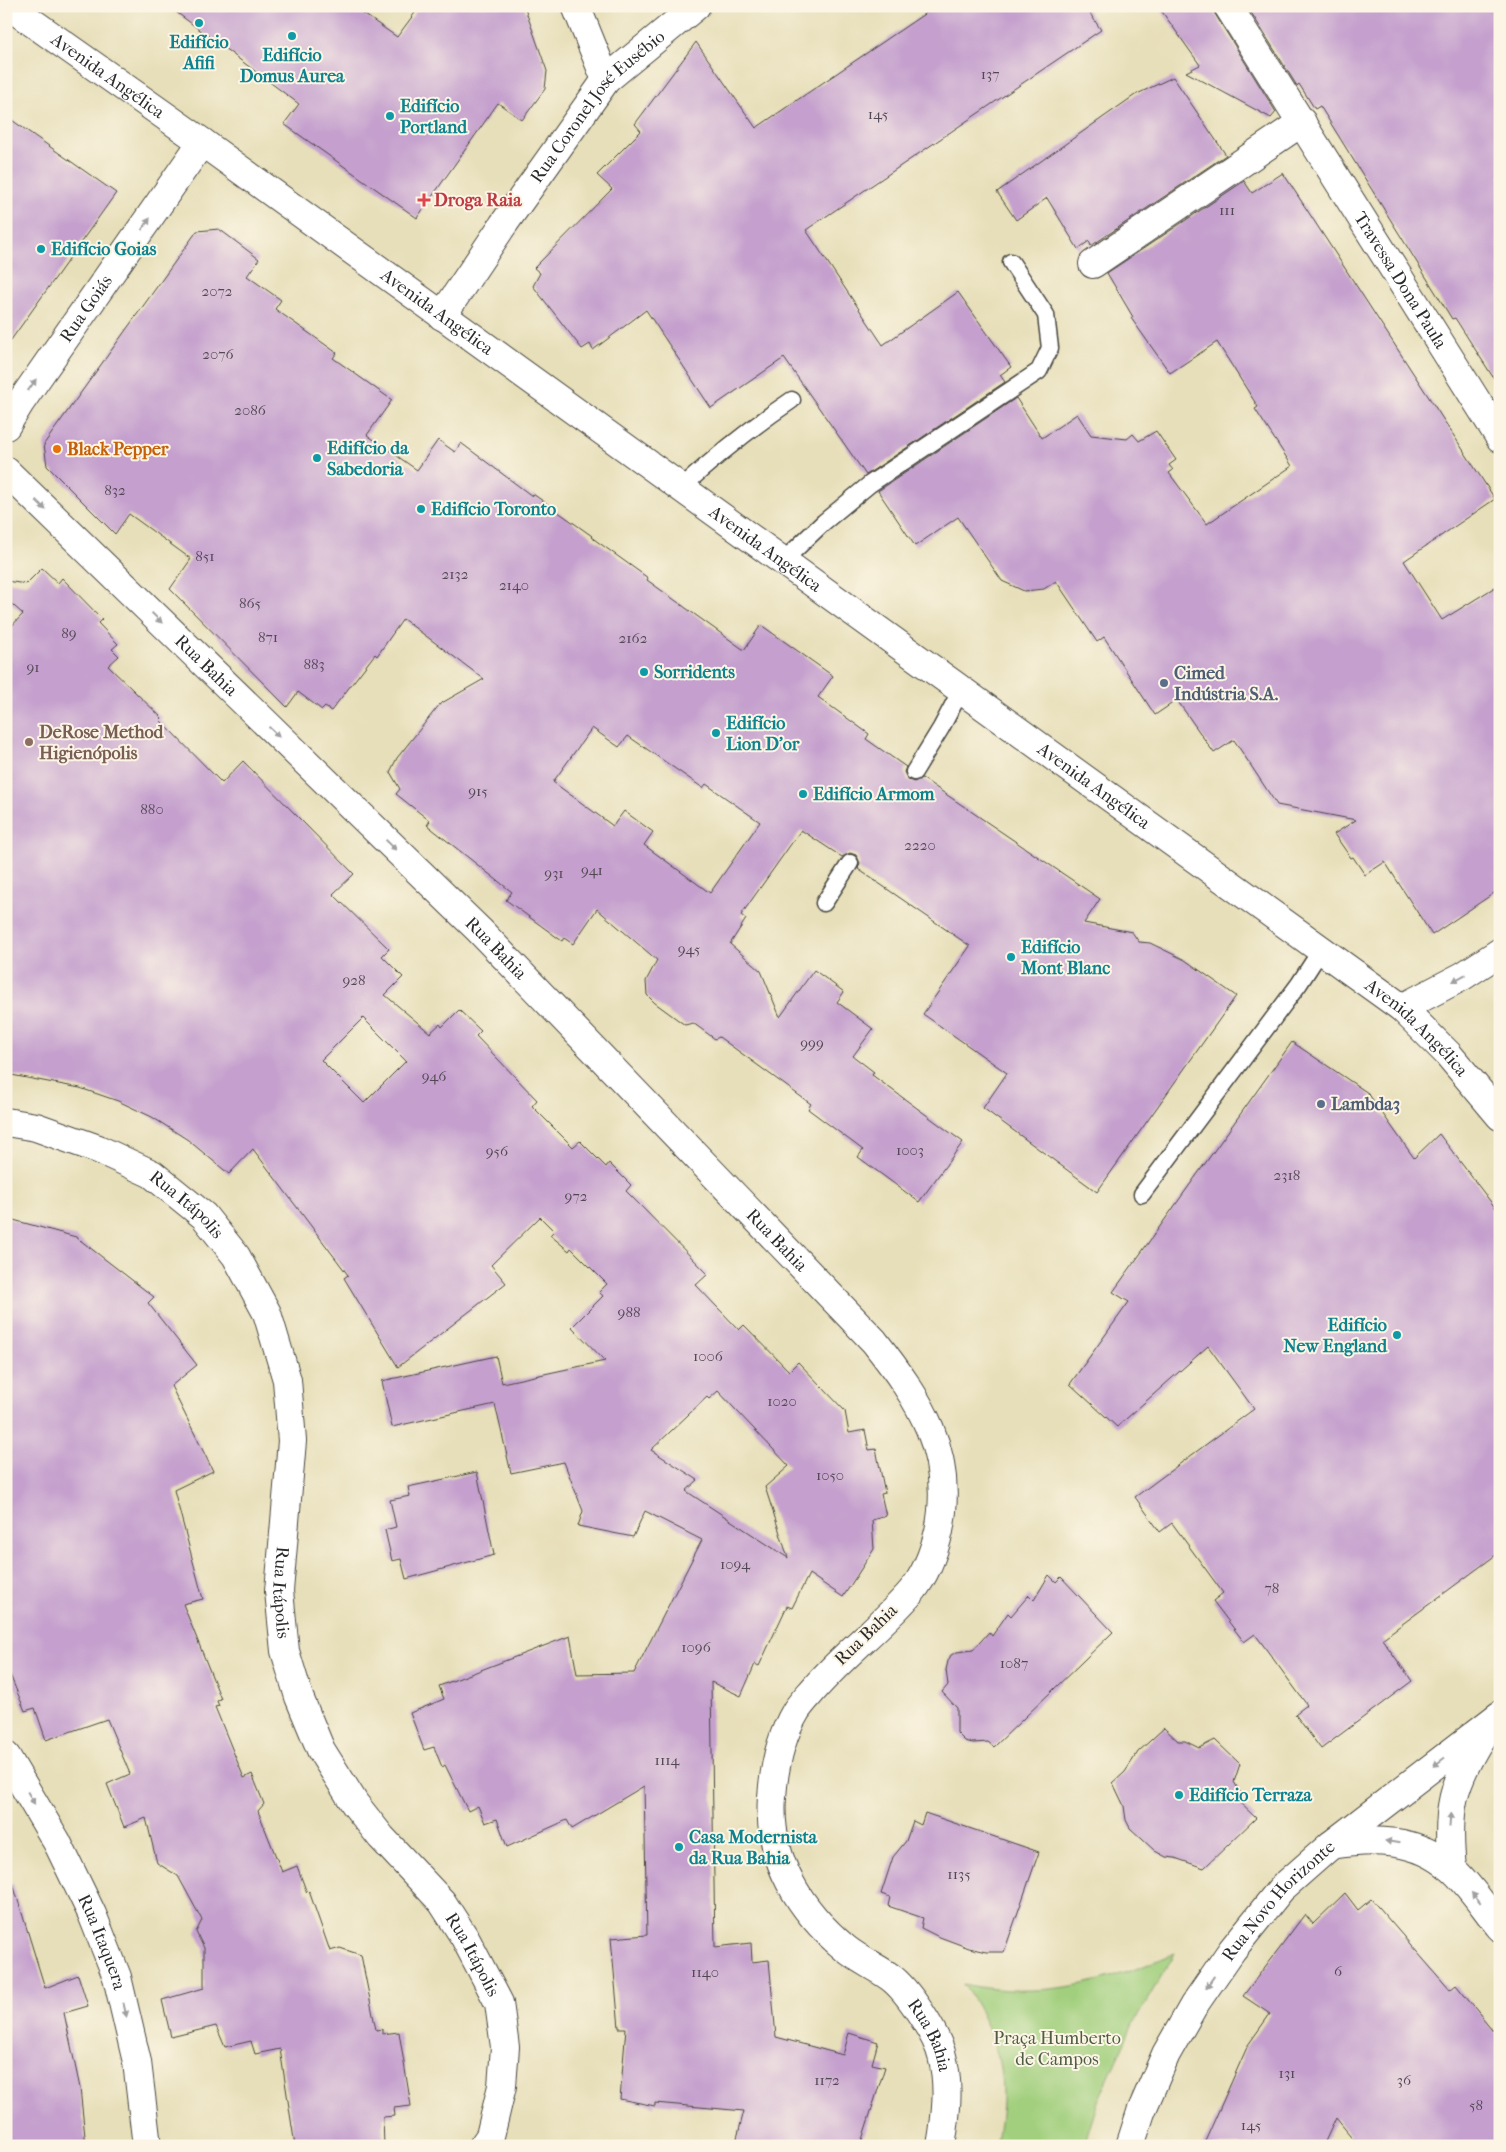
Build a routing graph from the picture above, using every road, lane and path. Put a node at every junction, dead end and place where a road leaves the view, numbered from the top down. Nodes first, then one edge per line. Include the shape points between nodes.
1 (8, 6) edge
2 (576, 6) edge
3 (696, 6) edge
4 (1228, 6) edge
5 (606, 80) junction
6 (1302, 122) junction
7 (202, 142) junction
8 (1011, 262) dead end
9 (1093, 264) dead end
10 (442, 316) junction
11 (792, 400) dead end
12 (6, 426) edge
13 (1500, 438) edge
14 (6, 471) edge
15 (681, 488) junction
16 (783, 562) junction
17 (961, 690) junction
18 (914, 772) dead end
19 (850, 863) dead end
20 (824, 903) dead end
21 (1321, 950) junction
22 (1500, 952) edge
23 (1402, 1008) junction
24 (1500, 1116) edge
25 (6, 1122) edge
26 (1142, 1194) dead end
27 (1496, 1718) edge
28 (6, 1756) edge
29 (1331, 1845) junction
30 (1452, 1868) junction
31 (1500, 1927) edge
32 (147, 2146) edge
33 (483, 2146) edge
34 (941, 2146) edge
35 (1130, 2146) edge

1 - 7 street, Avenida Angélica
2 - 5 street
3 - 5 street, Rua Coronel José Eusébio
4 - 6 street, Travessa Dona Paula
5 - 10 street, Rua Coronel José Eusébio
6 - 9 street
6 - 13 street, Travessa Dona Paula
7 - 10 street, Avenida Angélica
12 -> 7 street, Rua Goiás
8 - 16 lane via 1046,315 1050,348 1039,371 870,484
10 - 15 street, Avenida Angélica
11 - 15 lane via 724,449
14 -> 34 street, Rua Bahia via 479,930 874,1341 905,1380 928,1421 942,1463 943,1512 934,1554 913,1590 832,1667 796,1711 776,1761 771,1800 774,1846 790,1883 815,1920 848,1950 893,1979 925,2018 942,2054 947,2087
15 - 16 street, Avenida Angélica
16 - 17 street, Avenida Angélica
17 - 18 lane
17 - 21 street, Avenida Angélica
19 - 20 lane
21 - 23 street, Avenida Angélica
21 - 26 lane
22 -> 23 street via 1464,976
23 - 24 street, Avenida Angélica via 1448,1054
25 - 33 street, Rua Itápolis via 36,1127 98,1148 152,1174 204,1216 236,1256 267,1313 287,1380 292,1441 279,1591 285,1651 299,1697 321,1750 355,1804 442,1902 465,1938 498,2003 505,2047 502,2086 490,2136
27 -> 29 street, Rua Novo Horizonte
30 -> 27 street via 1449,1830 1453,1796 1461,1775
28 -> 32 street, Rua Itaquera via 62,1851 117,1977 137,2062
30 -> 29 street via 1403,1843 1370,1840
29 -> 35 street, Rua Novo Horizonte via 1281,1889 1232,1950 1194,2005 1166,2054
31 -> 30 street

